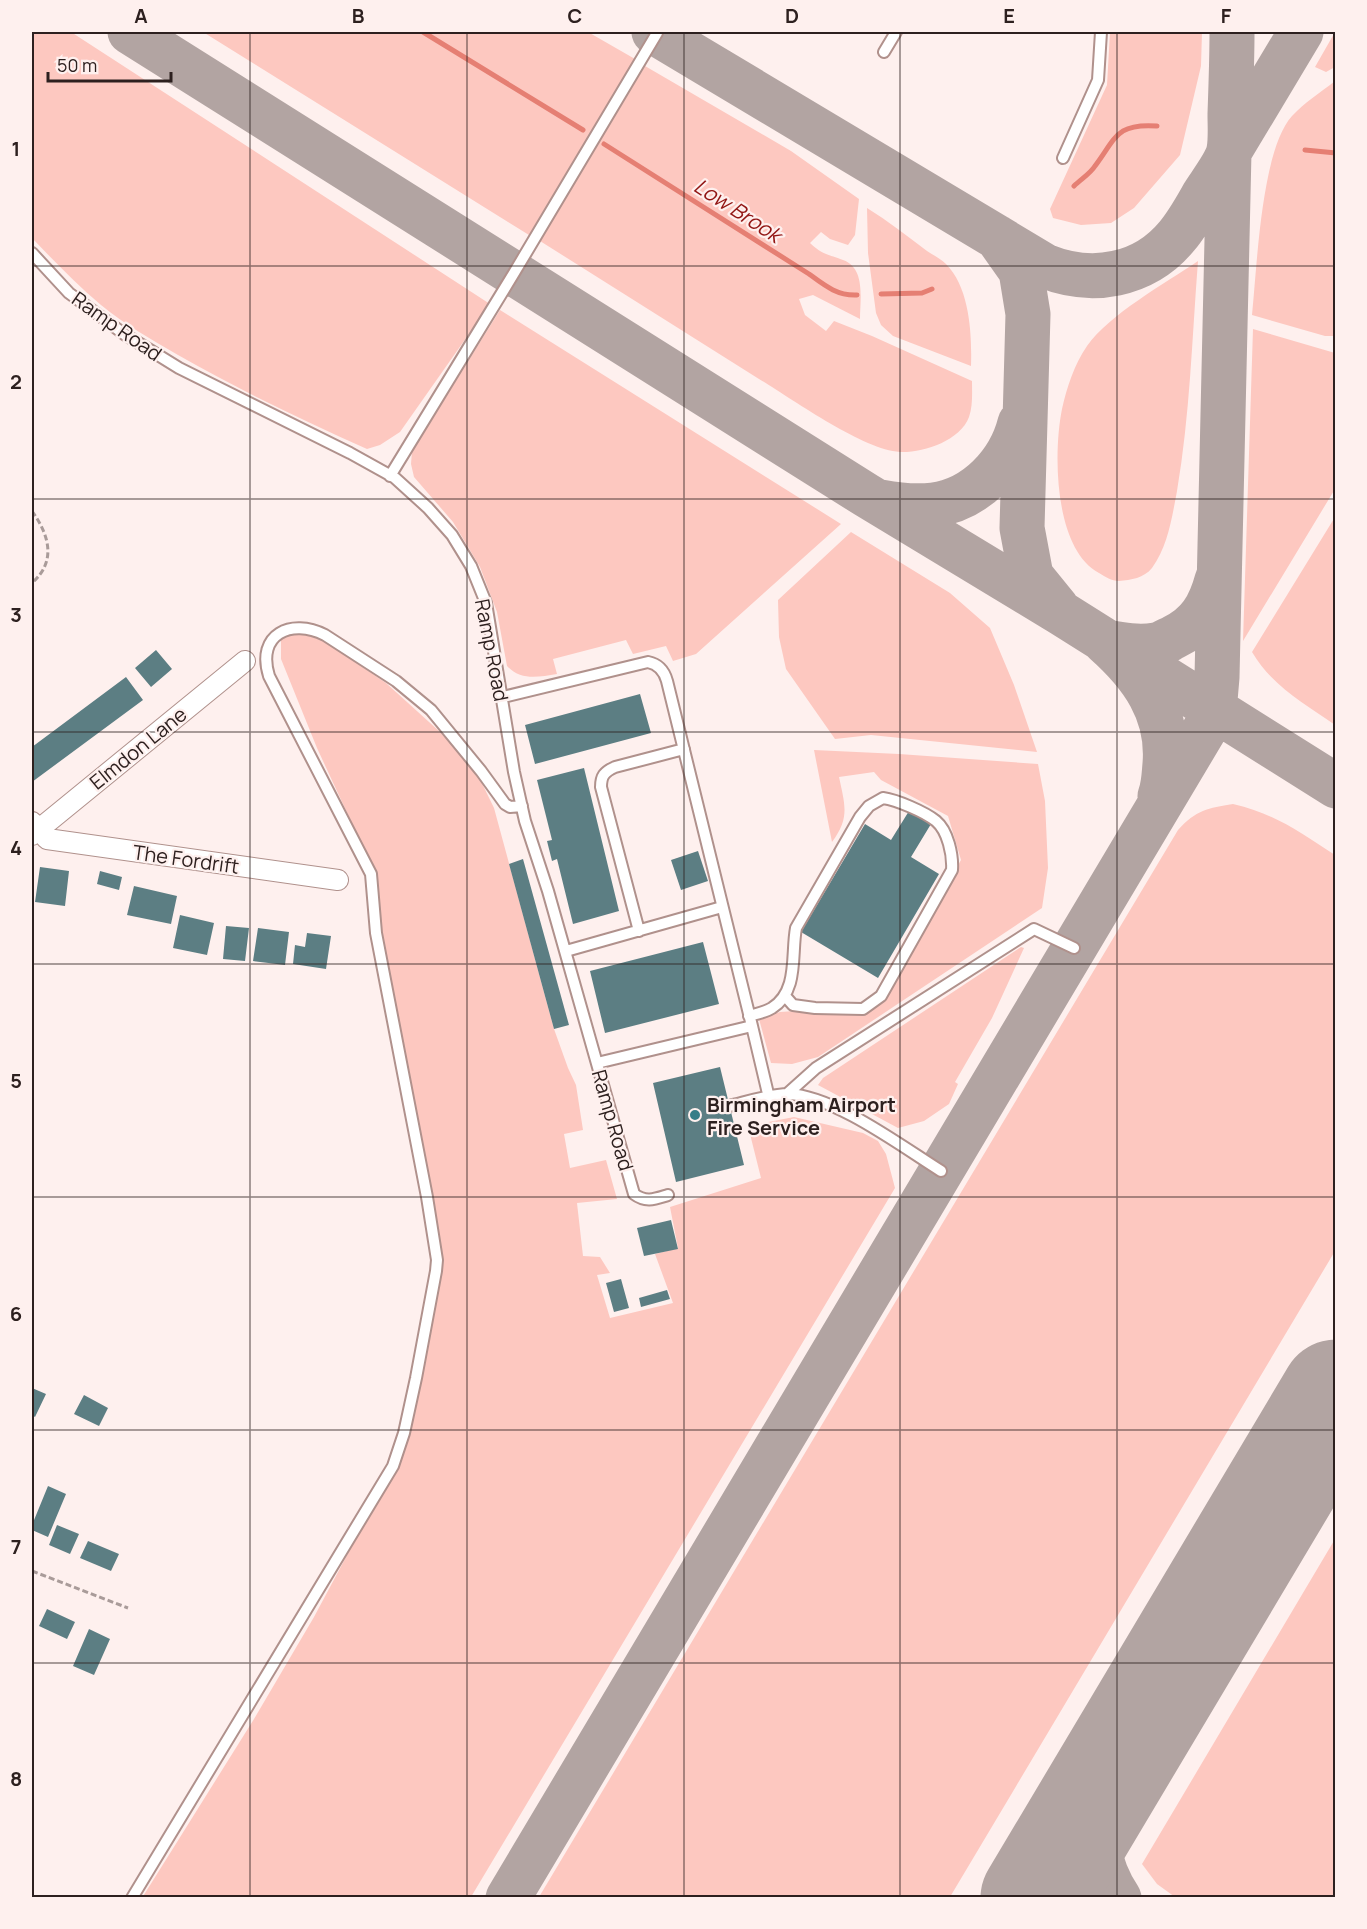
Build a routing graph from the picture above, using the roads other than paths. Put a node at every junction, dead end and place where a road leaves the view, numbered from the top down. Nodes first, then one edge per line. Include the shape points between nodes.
1 (896, 32) edge
2 (1101, 32) edge
3 (657, 33) dead end
4 (884, 52) dead end
5 (1063, 158) dead end
6 (32, 253) edge
7 (390, 476) junction
8 (245, 661) dead end
9 (502, 697) junction
10 (684, 749) junction
11 (522, 806) junction
12 (34, 828) edge
13 (338, 880) dead end
14 (722, 908) junction
15 (639, 931) junction
16 (1074, 948) dead end
17 (566, 951) junction
18 (785, 996) junction
19 (751, 1021) junction
20 (597, 1063) junction
21 (787, 1094) junction
22 (769, 1098) junction
23 (729, 1106) dead end
24 (941, 1171) dead end
25 (668, 1196) dead end
26 (132, 1898) edge

1 - 4 lane
2 - 5 lane via 1098,80
3 - 7 lane
6 - 7 lane, Ramp Road via 69,293 124,334 179,368
7 - 9 lane, Ramp Road via 428,508 471,566 486,603
8 - 12 street, Elmdon Lane
9 - 10 lane via 655,663 665,673
9 - 11 lane, Ramp Road
10 - 14 lane
10 - 15 lane via 615,767 601,778
11 - 17 lane, Ramp Road
11 - 26 lane via 505,804 424,704 325,634 304,627 268,642 265,664 269,676 371,874 376,933 427,1197 436,1271 393,1466
12 - 13 street, The Fordrift via 47,839
14 - 15 lane
14 - 19 lane
15 - 17 lane
16 - 21 lane via 1034,929 816,1068
17 - 20 lane, Ramp Road
18 - 18 lane via 794,970 796,928 869,806 883,798 896,800 936,821 952,858 952,870 881,996 863,1009 849,1010 793,1005
18 - 19 lane
19 - 20 lane
19 - 22 lane
20 - 25 lane, Ramp Road via 634,1194 650,1201
21 - 22 lane
21 - 24 lane via 812,1098 843,1110
22 - 23 lane

